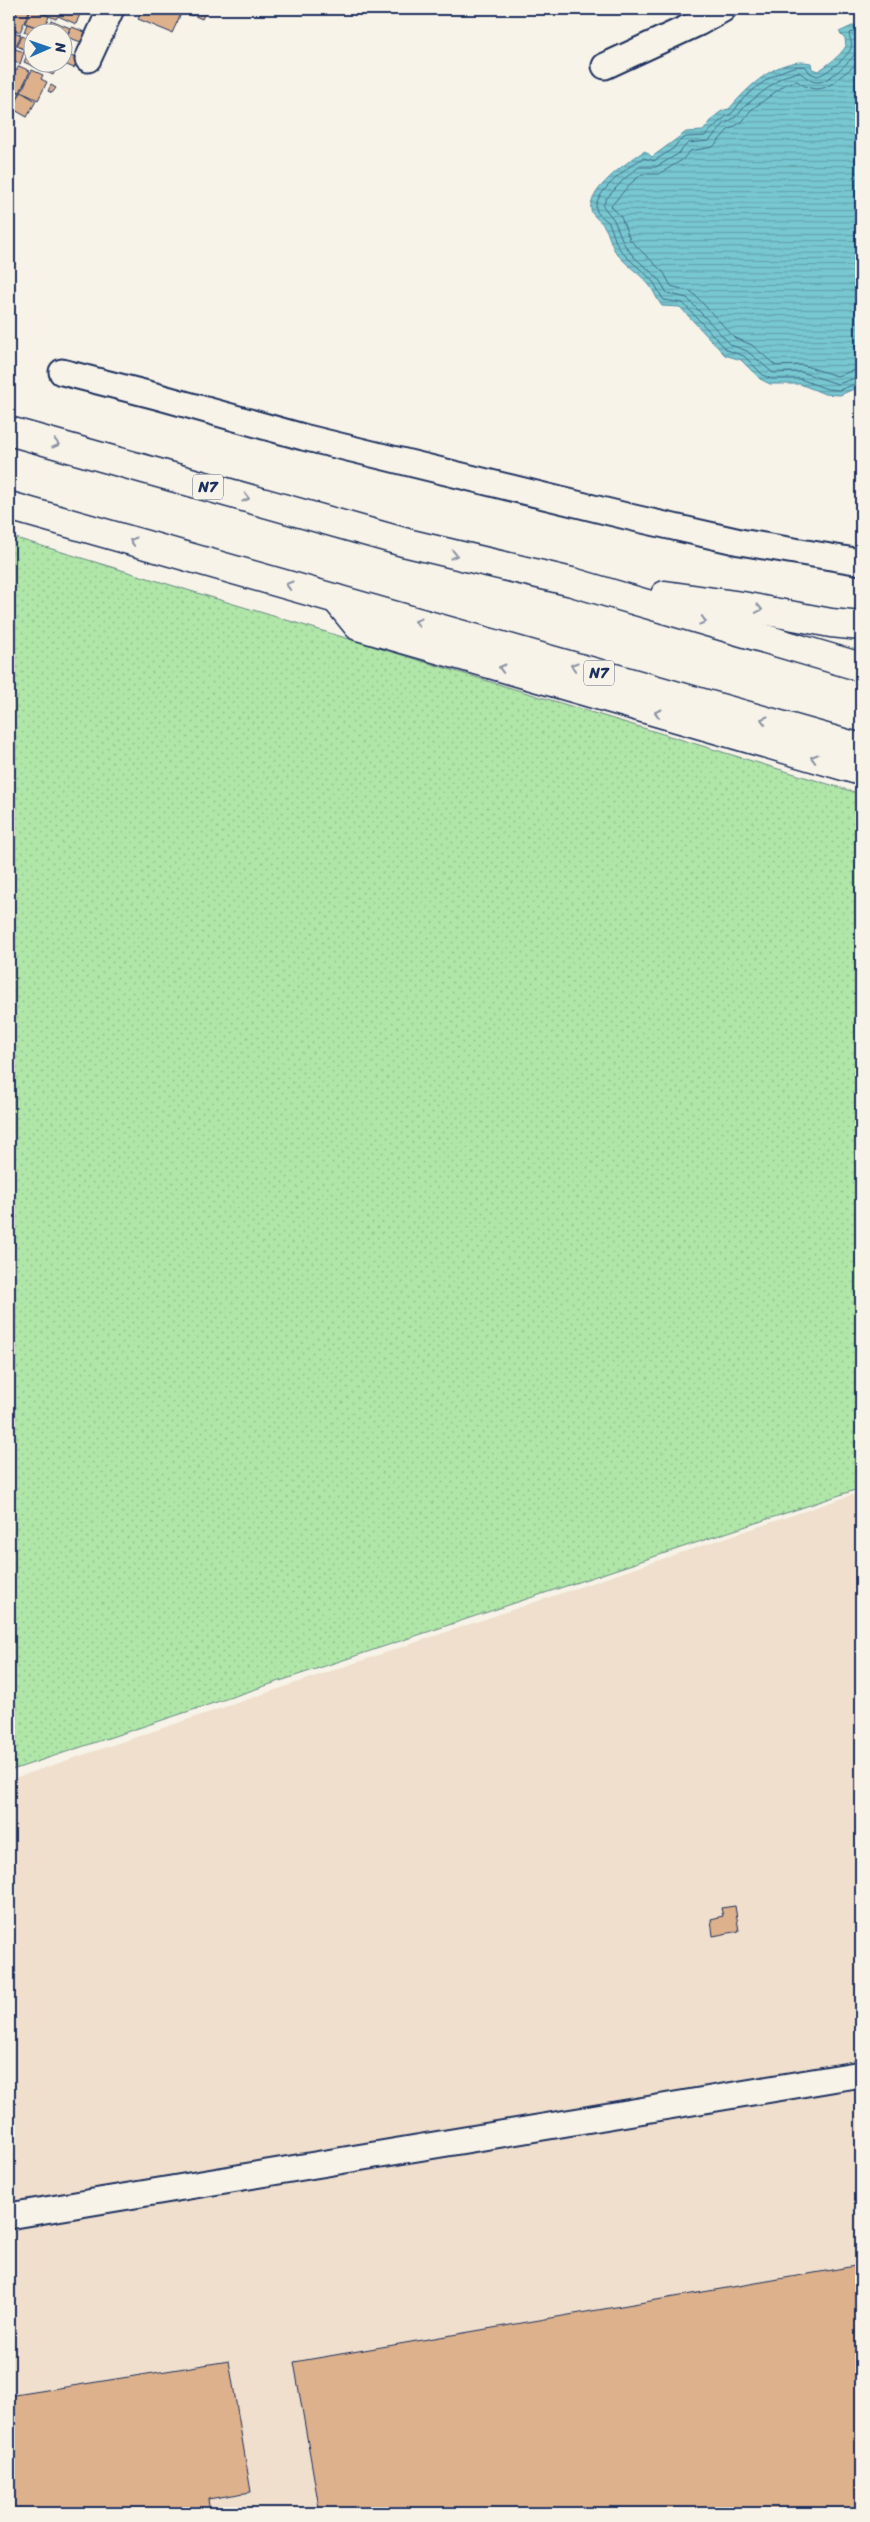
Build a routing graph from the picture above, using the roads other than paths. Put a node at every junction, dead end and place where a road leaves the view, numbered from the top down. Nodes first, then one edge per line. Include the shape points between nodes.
1 (110, 9) edge
2 (723, 9) edge
3 (88, 58) dead end
4 (605, 66) dead end
5 (62, 372) dead end
6 (9, 431) edge
7 (9, 506) edge
8 (861, 562) edge
9 (572, 582) junction
10 (336, 599) junction
11 (861, 626) edge
12 (861, 667) edge
13 (861, 748) edge
14 (861, 771) edge
15 (861, 2074) edge
16 (9, 2216) edge

1 - 3 street
2 - 4 street
5 - 8 street via 302,437 634,518 740,542
6 -> 9 highway, N7 via 407,543
10 -> 7 highway, N7
9 -> 11 highway
9 -> 12 highway, N7
13 -> 10 highway, N7
14 -> 10 highway via 358,626
15 - 16 street

